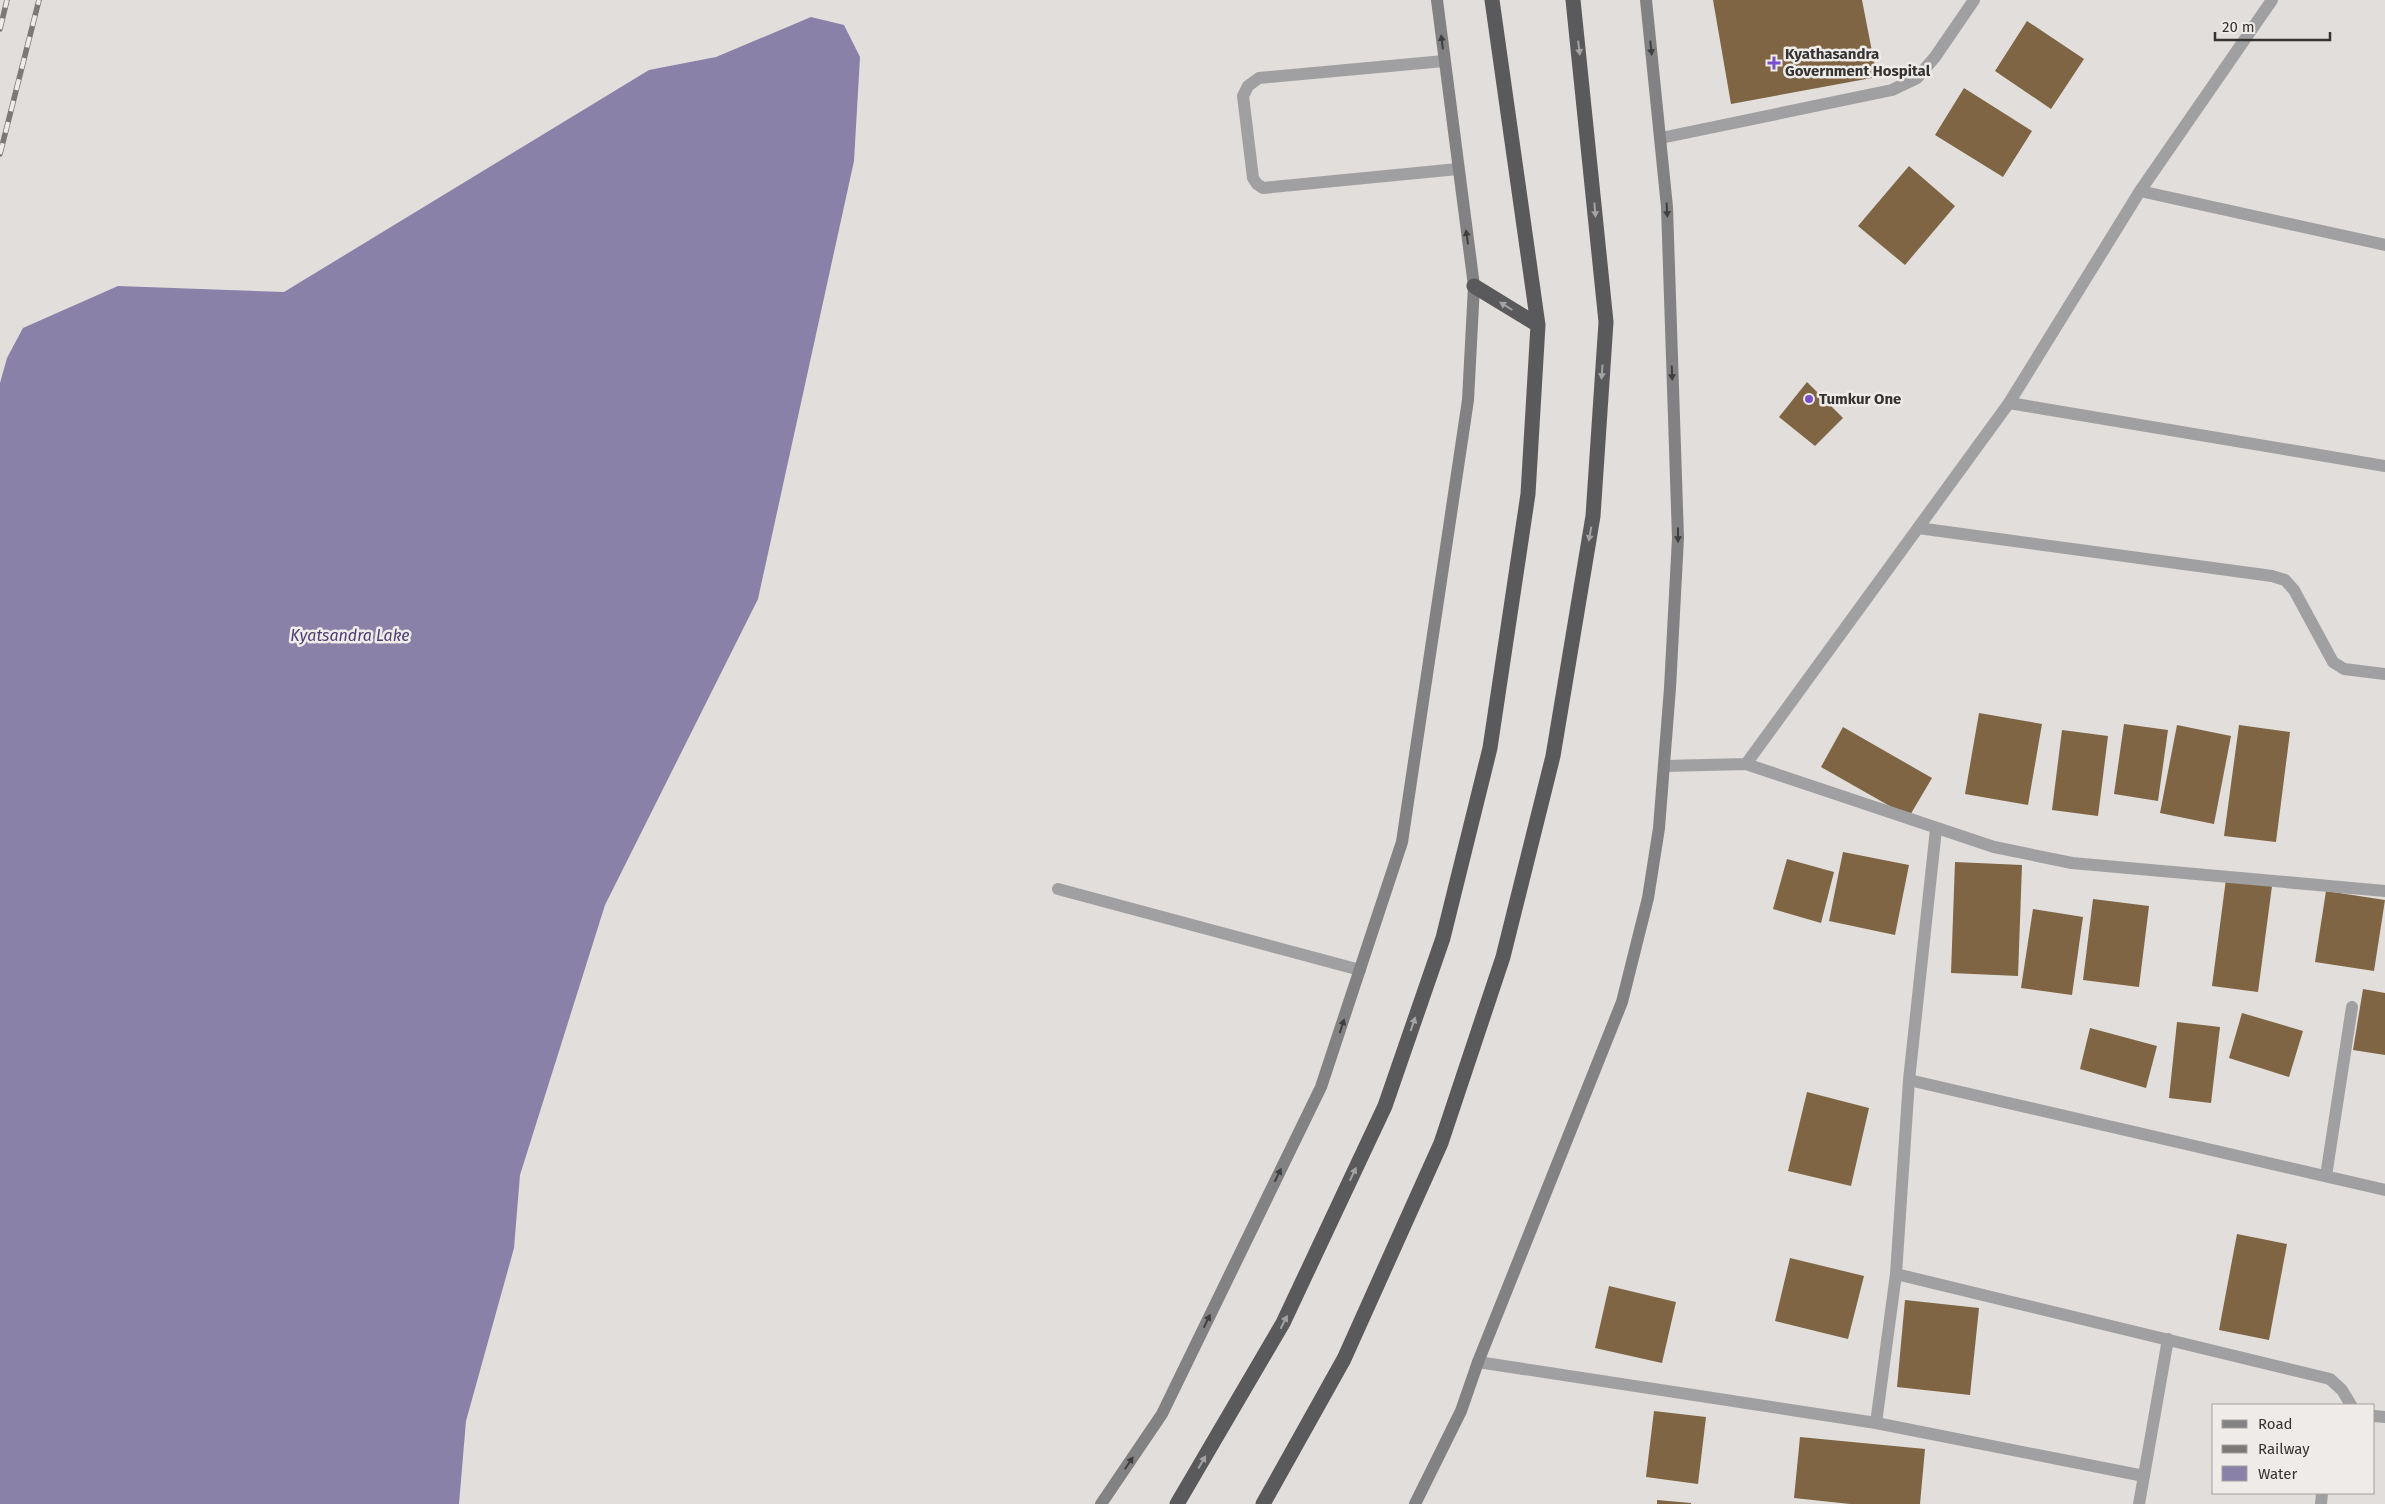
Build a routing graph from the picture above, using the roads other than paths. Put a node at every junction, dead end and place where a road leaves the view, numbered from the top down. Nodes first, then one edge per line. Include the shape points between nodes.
1 (1437, 0) edge
2 (1492, 0) edge
3 (1573, 0) edge
4 (1646, 0) edge
5 (1974, 0) edge
6 (2272, 0) edge
7 (1444, 61) junction
8 (1661, 138) junction
9 (1458, 169) junction
10 (2140, 191) junction
11 (2385, 245) edge
12 (1474, 286) junction
13 (1538, 326) junction
14 (2009, 403) junction
15 (2385, 466) edge
16 (1918, 528) junction
17 (2385, 674) edge
18 (1746, 764) junction
19 (1664, 766) junction
20 (1936, 829) junction
21 (1058, 889) dead end
22 (2385, 891) edge
23 (1360, 970) junction
24 (2352, 1007) dead end
25 (1909, 1080) junction
26 (2326, 1176) junction
27 (2385, 1190) edge
28 (1896, 1274) junction
29 (2168, 1339) junction
30 (1478, 1362) junction
31 (2350, 1404) edge
32 (1876, 1423) junction
33 (2144, 1476) junction
34 (1101, 1504) edge
35 (1177, 1504) edge
36 (1263, 1504) edge
37 (1415, 1504) edge
38 (2139, 1504) edge

7 -> 1 street
2 - 13 highway
3 -> 36 highway via 1606,322 1593,516 1553,756 1503,957 1441,1143 1344,1359
4 -> 8 street
5 - 8 street via 1936,57 1917,78 1892,90
6 - 10 street
7 - 9 street
7 - 9 street via 1259,78 1248,86 1244,96 1253,178 1263,188
8 -> 19 street via 1678,538
12 -> 9 street
10 - 11 street
10 - 14 street
13 -> 12 highway
12 - 23 street via 1468,400 1402,842
35 -> 13 highway via 1283,1324 1385,1106 1443,938 1490,748 1528,494
14 - 15 street
14 - 16 street
16 - 17 street via 2272,576 2284,580 2294,590 2333,662 2344,669
16 - 18 street
18 - 19 street
18 - 20 street
19 - 30 street via 1648,898 1622,1002
20 - 22 street via 1994,847 2072,863
20 - 25 street
21 - 23 street
34 -> 23 street via 1162,1414 1321,1087
24 - 26 street
25 - 26 street
25 - 28 street
26 - 27 street
28 - 29 street
28 - 32 street
29 - 31 street via 2330,1378
29 - 33 street
30 - 32 street
30 - 37 street via 1461,1412
32 - 33 street
33 - 38 street

